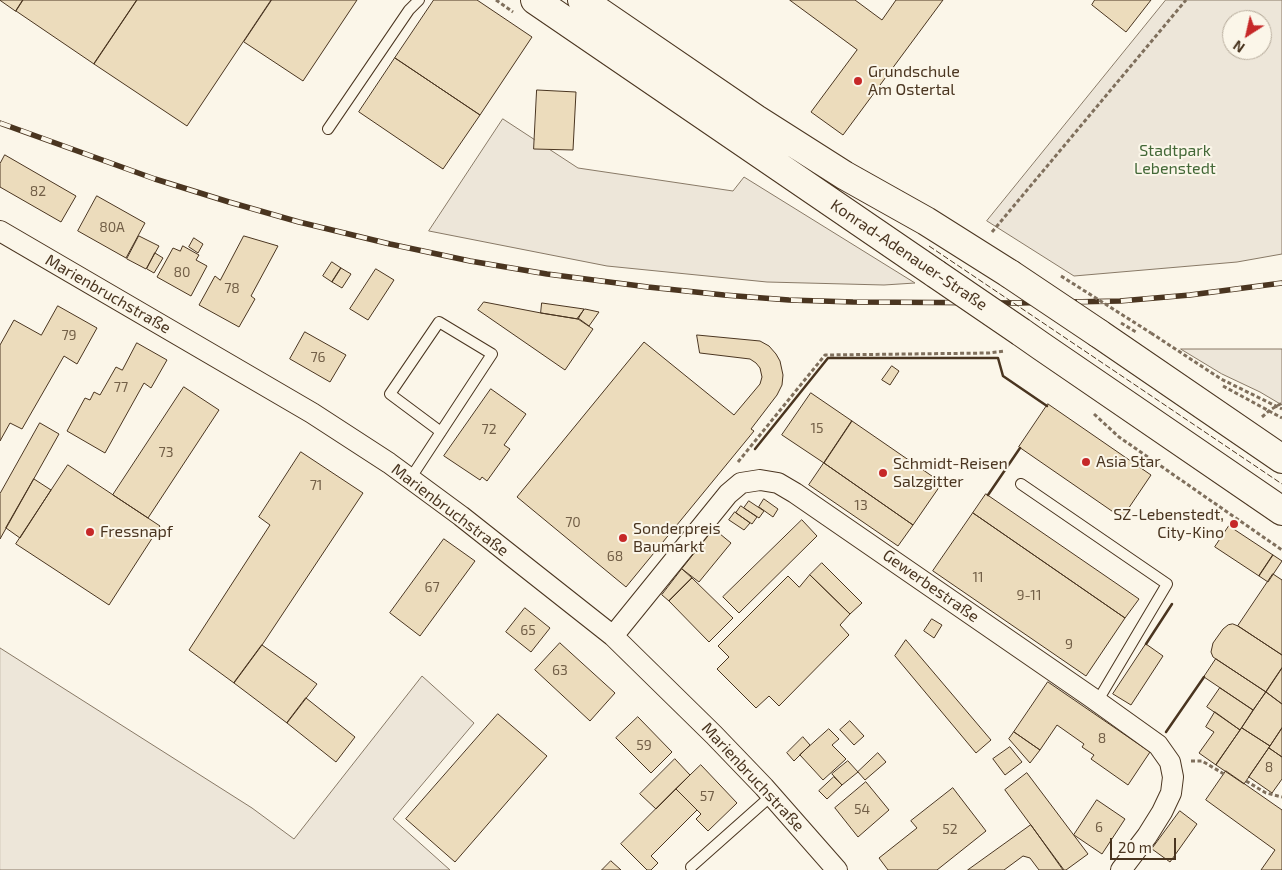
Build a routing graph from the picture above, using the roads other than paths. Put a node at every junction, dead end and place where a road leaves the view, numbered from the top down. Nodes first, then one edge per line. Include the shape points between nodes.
1 (419, 0) edge
2 (535, 0) edge
3 (582, 0) edge
4 (328, 129) dead end
5 (0, 231) edge
6 (441, 432) junction
7 (1282, 459) edge
8 (410, 479) junction
9 (1022, 484) dead end
10 (1282, 511) edge
11 (613, 636) junction
12 (1097, 702) junction
13 (771, 796) junction
14 (691, 867) dead end
15 (836, 870) edge
16 (1121, 870) edge

1 - 4 lane
2 - 10 street, Konrad-Adenauer-Straße, bridge
3 - 7 street, Konrad-Adenauer-Straße, bridge via 756,119 1010,274
5 - 8 street, Marienbruchstraße via 312,413
6 - 6 lane via 492,354 439,322 390,394
6 - 8 lane
8 - 11 street, Marienbruchstraße
9 - 12 lane via 1167,584
11 - 12 street, Gewerbestraße via 728,494 741,483 760,480 778,483 795,493
11 - 13 street, Marienbruchstraße
12 - 16 street, Gewerbestraße via 1158,745 1170,762 1171,793 1147,836
13 - 14 lane
13 - 15 street, Marienbruchstraße

